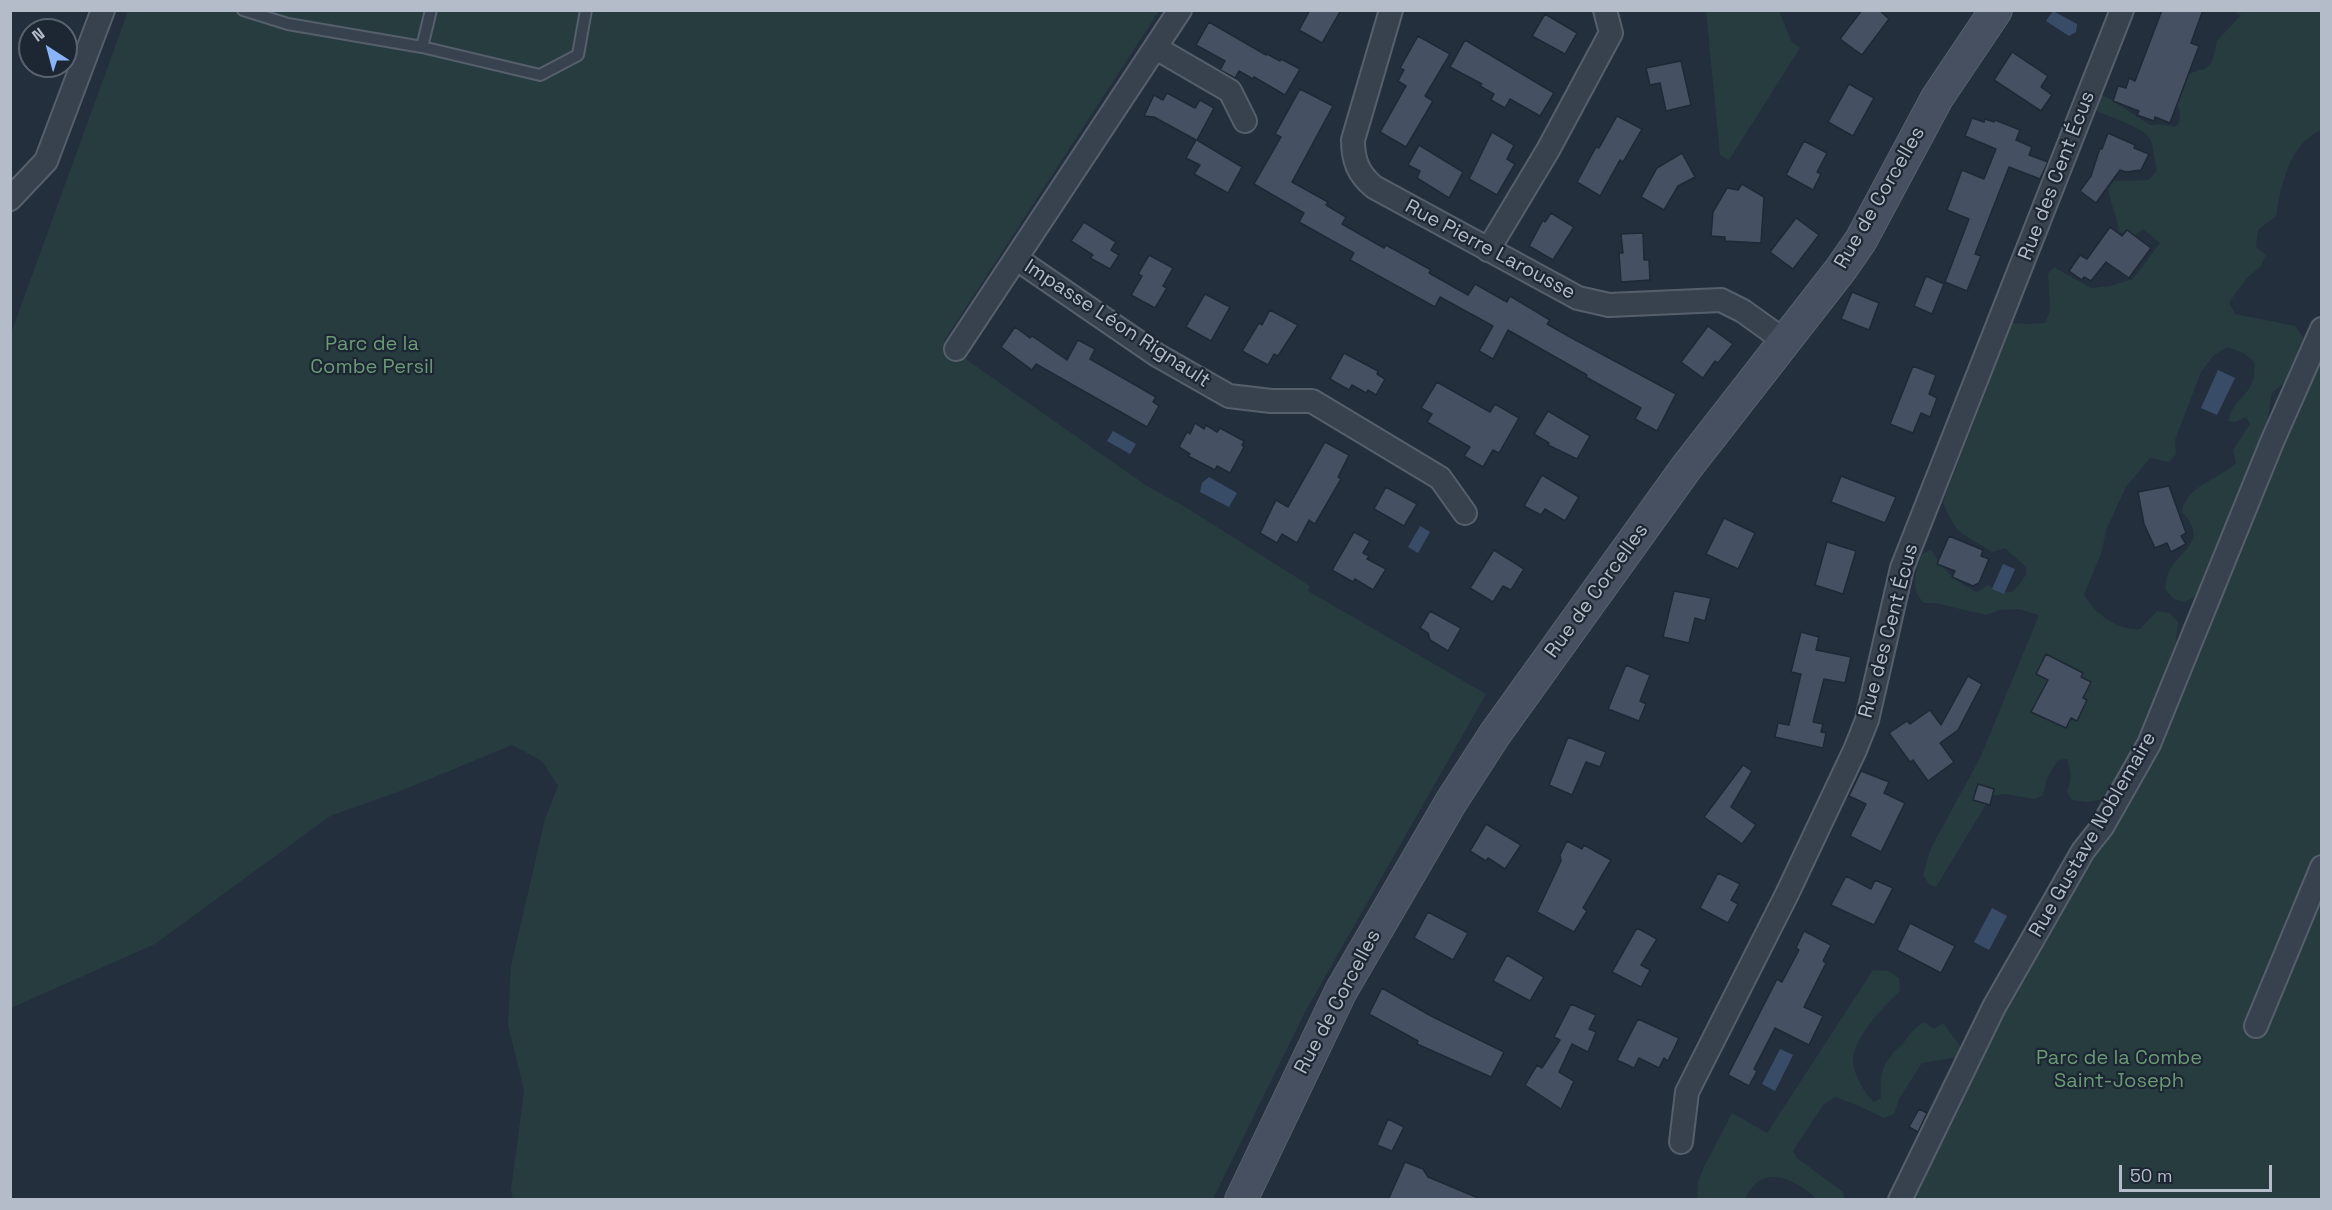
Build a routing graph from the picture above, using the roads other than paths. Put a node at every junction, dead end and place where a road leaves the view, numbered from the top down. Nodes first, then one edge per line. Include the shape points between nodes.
1 (103, 10) edge
2 (243, 10) edge
3 (431, 10) edge
4 (586, 10) edge
5 (1180, 10) edge
6 (1391, 10) edge
7 (1605, 10) edge
8 (1996, 10) edge
9 (2122, 10) edge
10 (422, 47) junction
11 (1156, 48) junction
12 (1245, 121) dead end
13 (10, 199) edge
14 (1488, 250) junction
15 (1017, 259) junction
16 (2322, 328) edge
17 (1786, 342) junction
18 (956, 349) dead end
19 (1465, 513) dead end
20 (2322, 867) edge
21 (2256, 1026) dead end
22 (1681, 1142) dead end
23 (1241, 1200) edge
24 (1900, 1200) edge

1 - 13 street via 46,161
2 - 10 lane via 288,24
3 - 10 lane
4 - 10 lane via 578,55 540,75
5 - 11 street
6 - 14 street, Rue Pierre Larousse via 1354,132 1358,171 1374,187
7 - 14 street via 1611,33
8 - 17 main road, Rue de Corcelles via 1937,98 1861,240
9 - 22 street, Rue des Cent Écus via 1902,568 1867,720 1787,894 1687,1092
11 - 12 street via 1230,91
11 - 15 street
14 - 17 street, Rue Pierre Larousse via 1578,298 1597,304 1721,300
15 - 18 street
15 - 19 street, Impasse Léon Rignault via 1157,355 1229,396 1312,401 1440,478
16 - 24 street, Rue Gustave Noblemaire via 2149,744 1994,1007
17 - 23 main road, Rue de Corcelles via 1686,468 1451,801 1341,991
20 - 21 street

